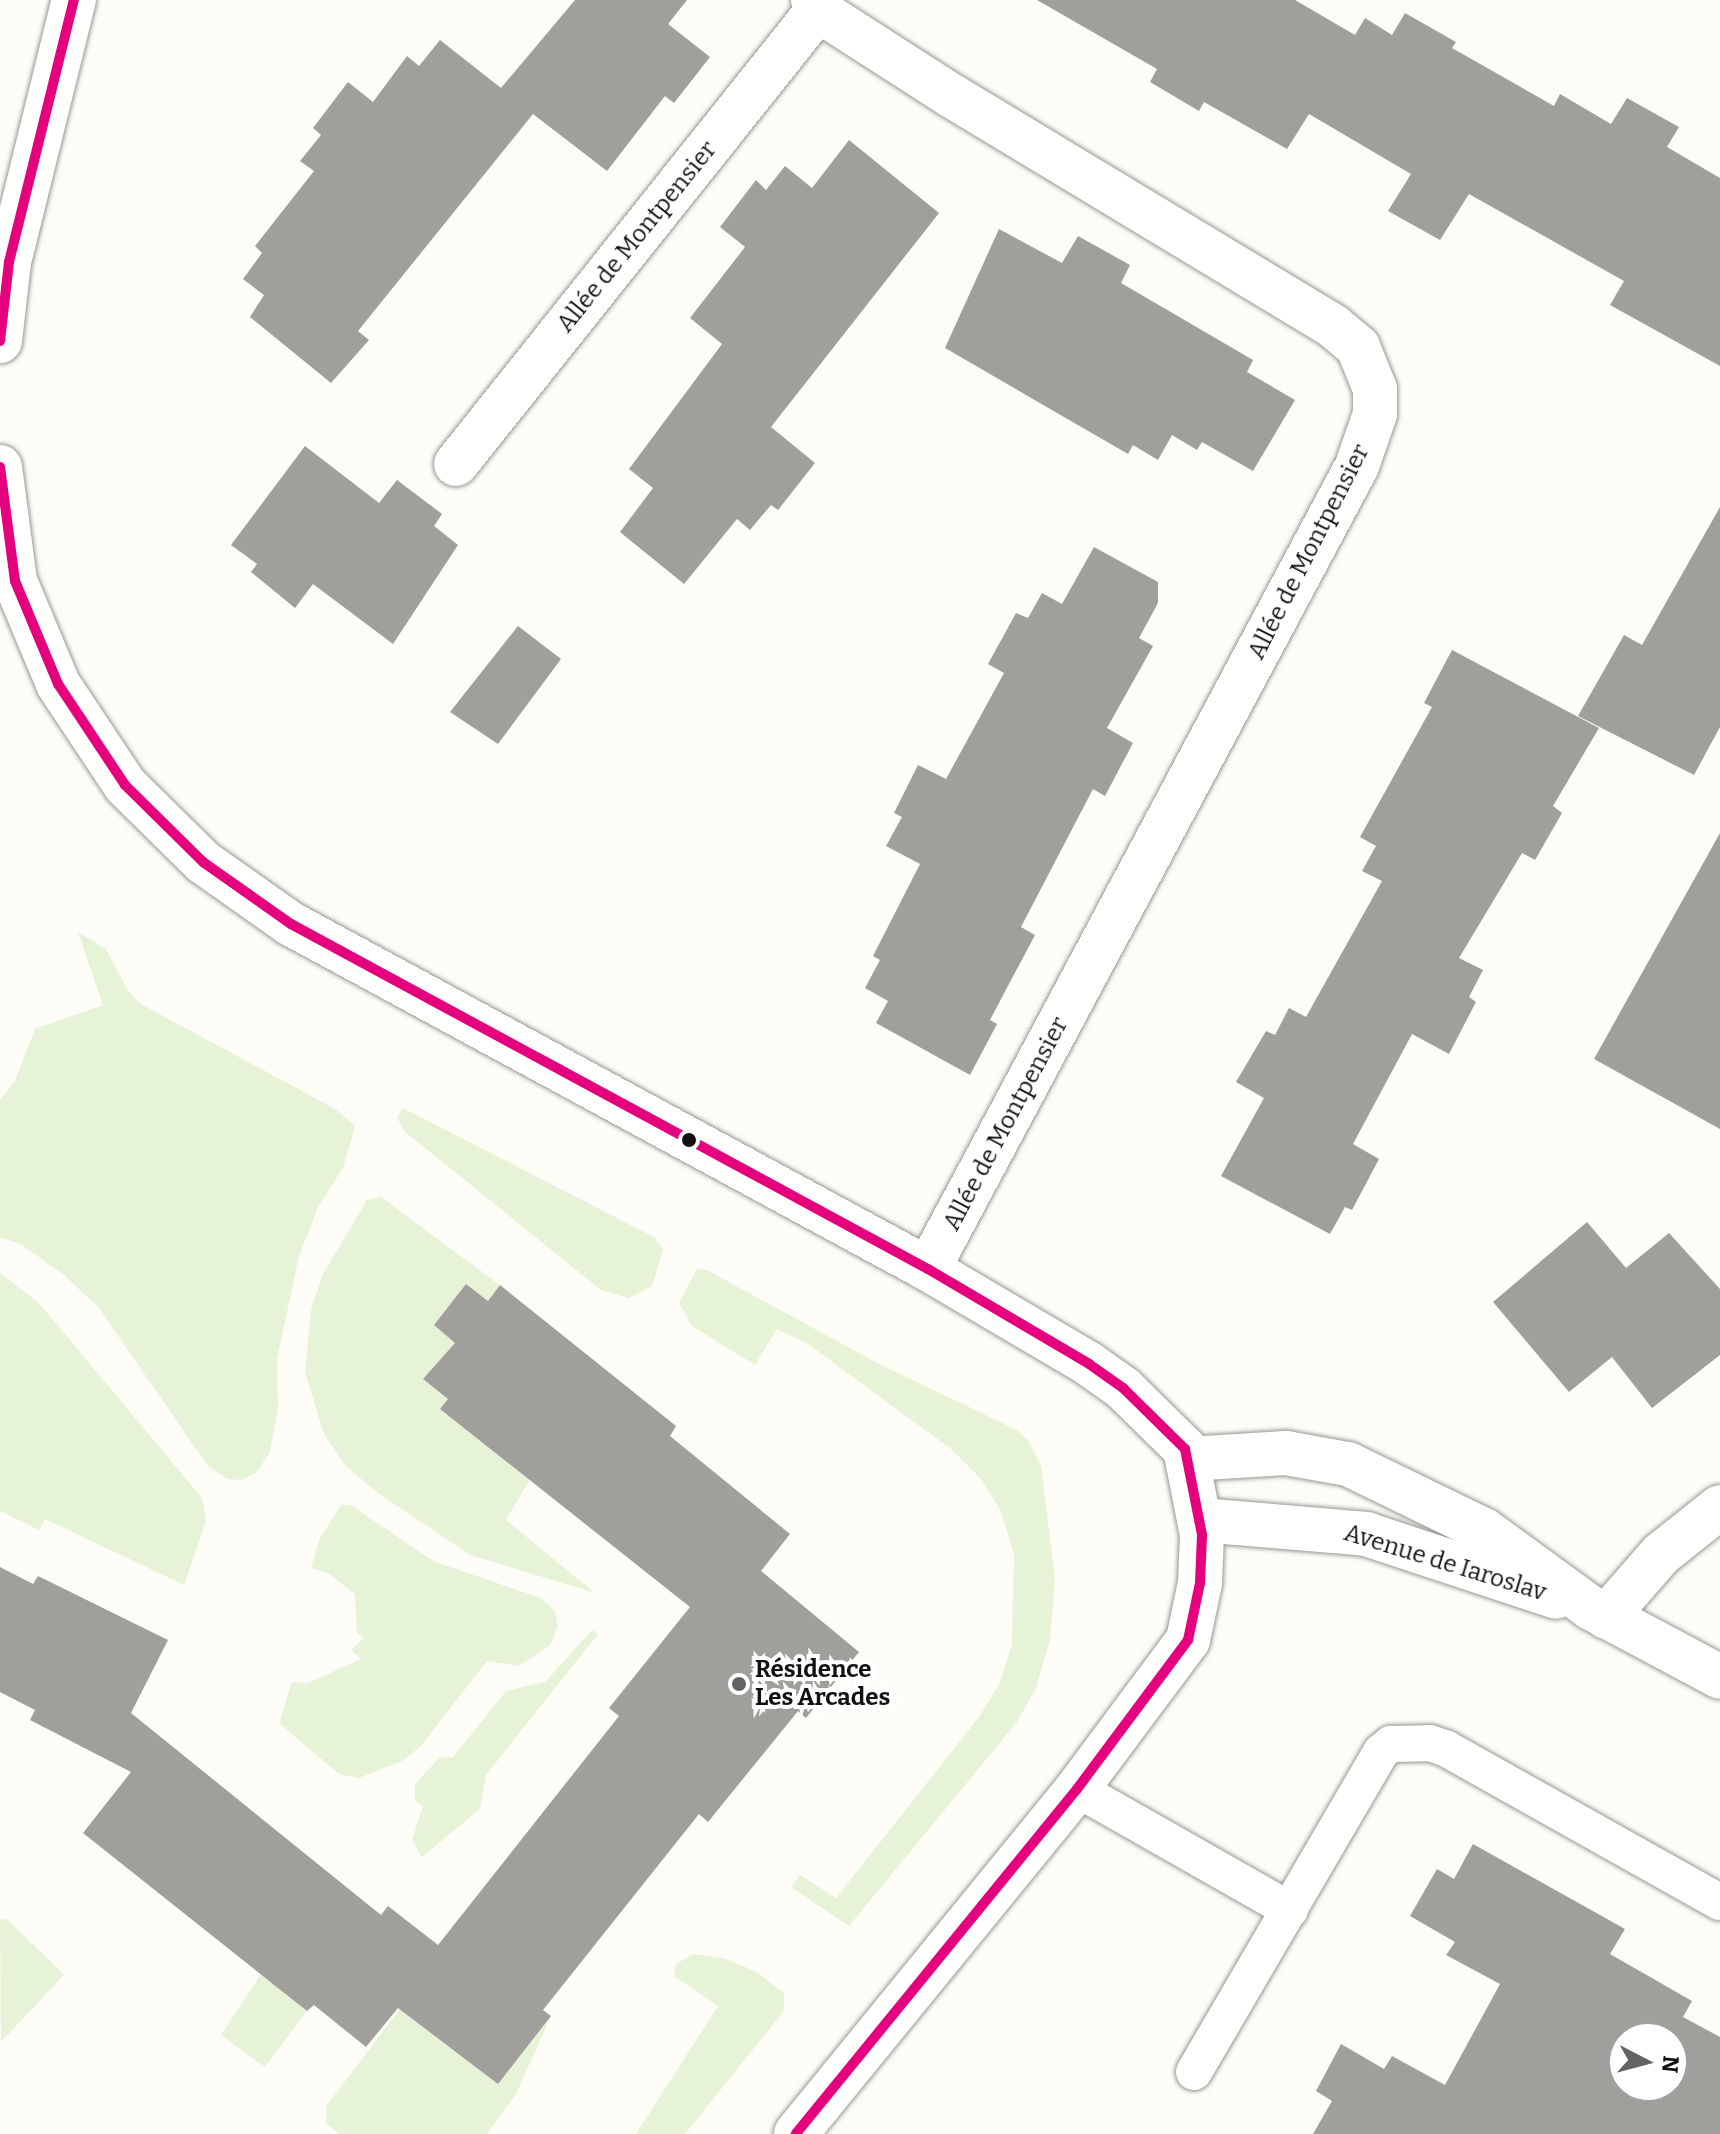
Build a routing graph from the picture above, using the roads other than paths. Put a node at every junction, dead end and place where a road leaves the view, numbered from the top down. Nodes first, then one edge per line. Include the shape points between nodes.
1 (74, 0) edge
2 (816, 5) edge
3 (0, 341) edge
4 (456, 464) dead end
5 (0, 467) edge
6 (928, 1269) junction
7 (1196, 1492) junction
8 (1720, 1507) edge
9 (1598, 1613) junction
10 (1720, 1677) edge
11 (1077, 1789) junction
12 (1720, 1902) edge
13 (1290, 1910) junction
14 (1194, 2072) dead end
15 (796, 2134) edge

1 - 3 street via 9,262
2 - 4 street, Allée de Montpensier
2 - 6 street, Allée de Montpensier via 1333,326 1358,347 1375,389 1375,414 1357,466
5 - 6 street via 15,581 58,684 125,785 203,862 291,924
6 - 7 street via 1123,1388 1185,1449
7 - 9 street, Avenue de Iaroslav via 1366,1534
7 - 9 street, Avenue de Iaroslav via 1286,1453 1348,1464 1484,1530
7 - 11 street via 1200,1583 1188,1640
8 - 9 street
9 - 10 street, Avenue de Iaroslav
11 - 13 lane
11 - 15 street
12 - 13 lane via 1454,1753 1409,1741 1381,1752
13 - 14 lane

